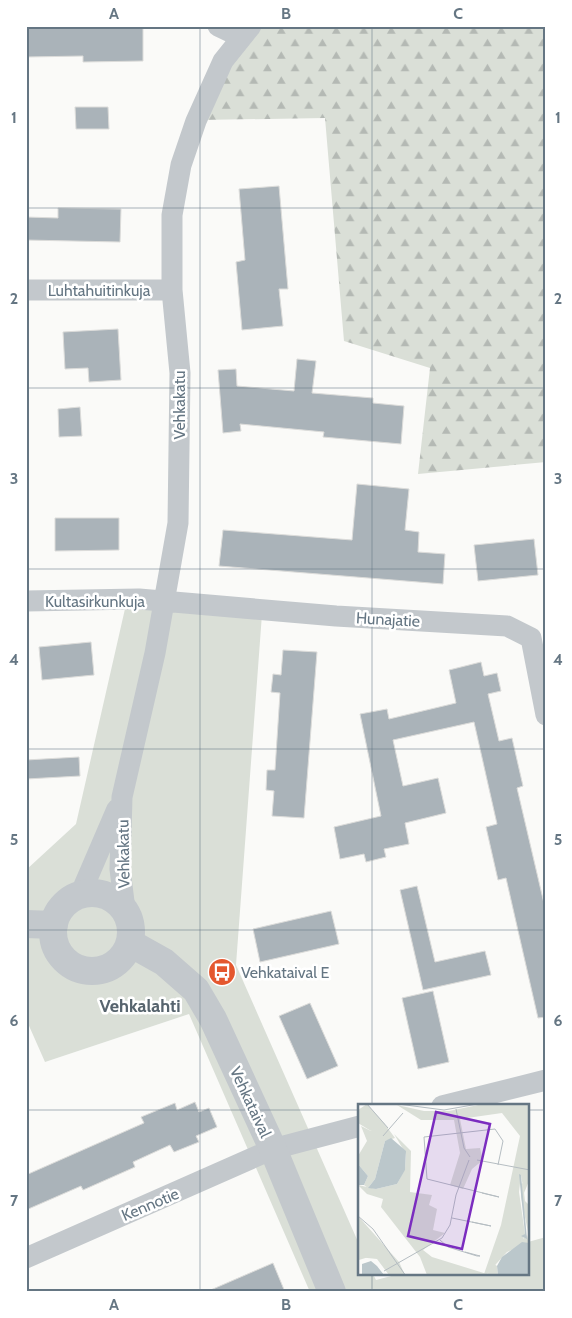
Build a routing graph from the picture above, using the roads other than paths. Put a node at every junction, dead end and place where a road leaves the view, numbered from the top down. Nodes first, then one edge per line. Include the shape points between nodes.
1 (218, 26) edge
2 (246, 32) edge
3 (26, 290) edge
4 (172, 290) junction
5 (26, 601) edge
6 (164, 602) junction
7 (546, 715) edge
8 (122, 798) junction
9 (80, 895) junction
10 (125, 910) junction
11 (26, 924) edge
12 (54, 925) junction
13 (130, 943) junction
14 (546, 1080) edge
15 (450, 1104) edge
16 (358, 1127) edge
17 (273, 1150) junction
18 (26, 1258) edge
19 (332, 1292) edge

1 - 2 street
2 - 4 street, Vehkakatu via 223,62 196,122 182,165 172,215
3 - 4 street, Luhtahuitinkuja
4 - 6 street, Vehkakatu via 180,374 178,513
5 - 6 street, Kultasirkunkuja via 139,599
6 - 7 street, Hunajatie via 508,626 531,638
6 - 8 street, Vehkakatu
8 - 9 street, Vehkakatu
8 - 10 street, Vehkakatu via 120,869
9 - 10 street via 97,893 113,898
9 - 12 street via 68,901
10 - 13 street via 131,926
11 - 12 street
12 - 13 street via 54,940 60,953 70,964 84,970 98,971 113,966 124,956
13 - 17 street, Vehkataival via 164,962 196,990 213,1019
14 - 15 street
16 - 17 street
17 - 18 street, Kennotie
17 - 19 street, Vehkataival

